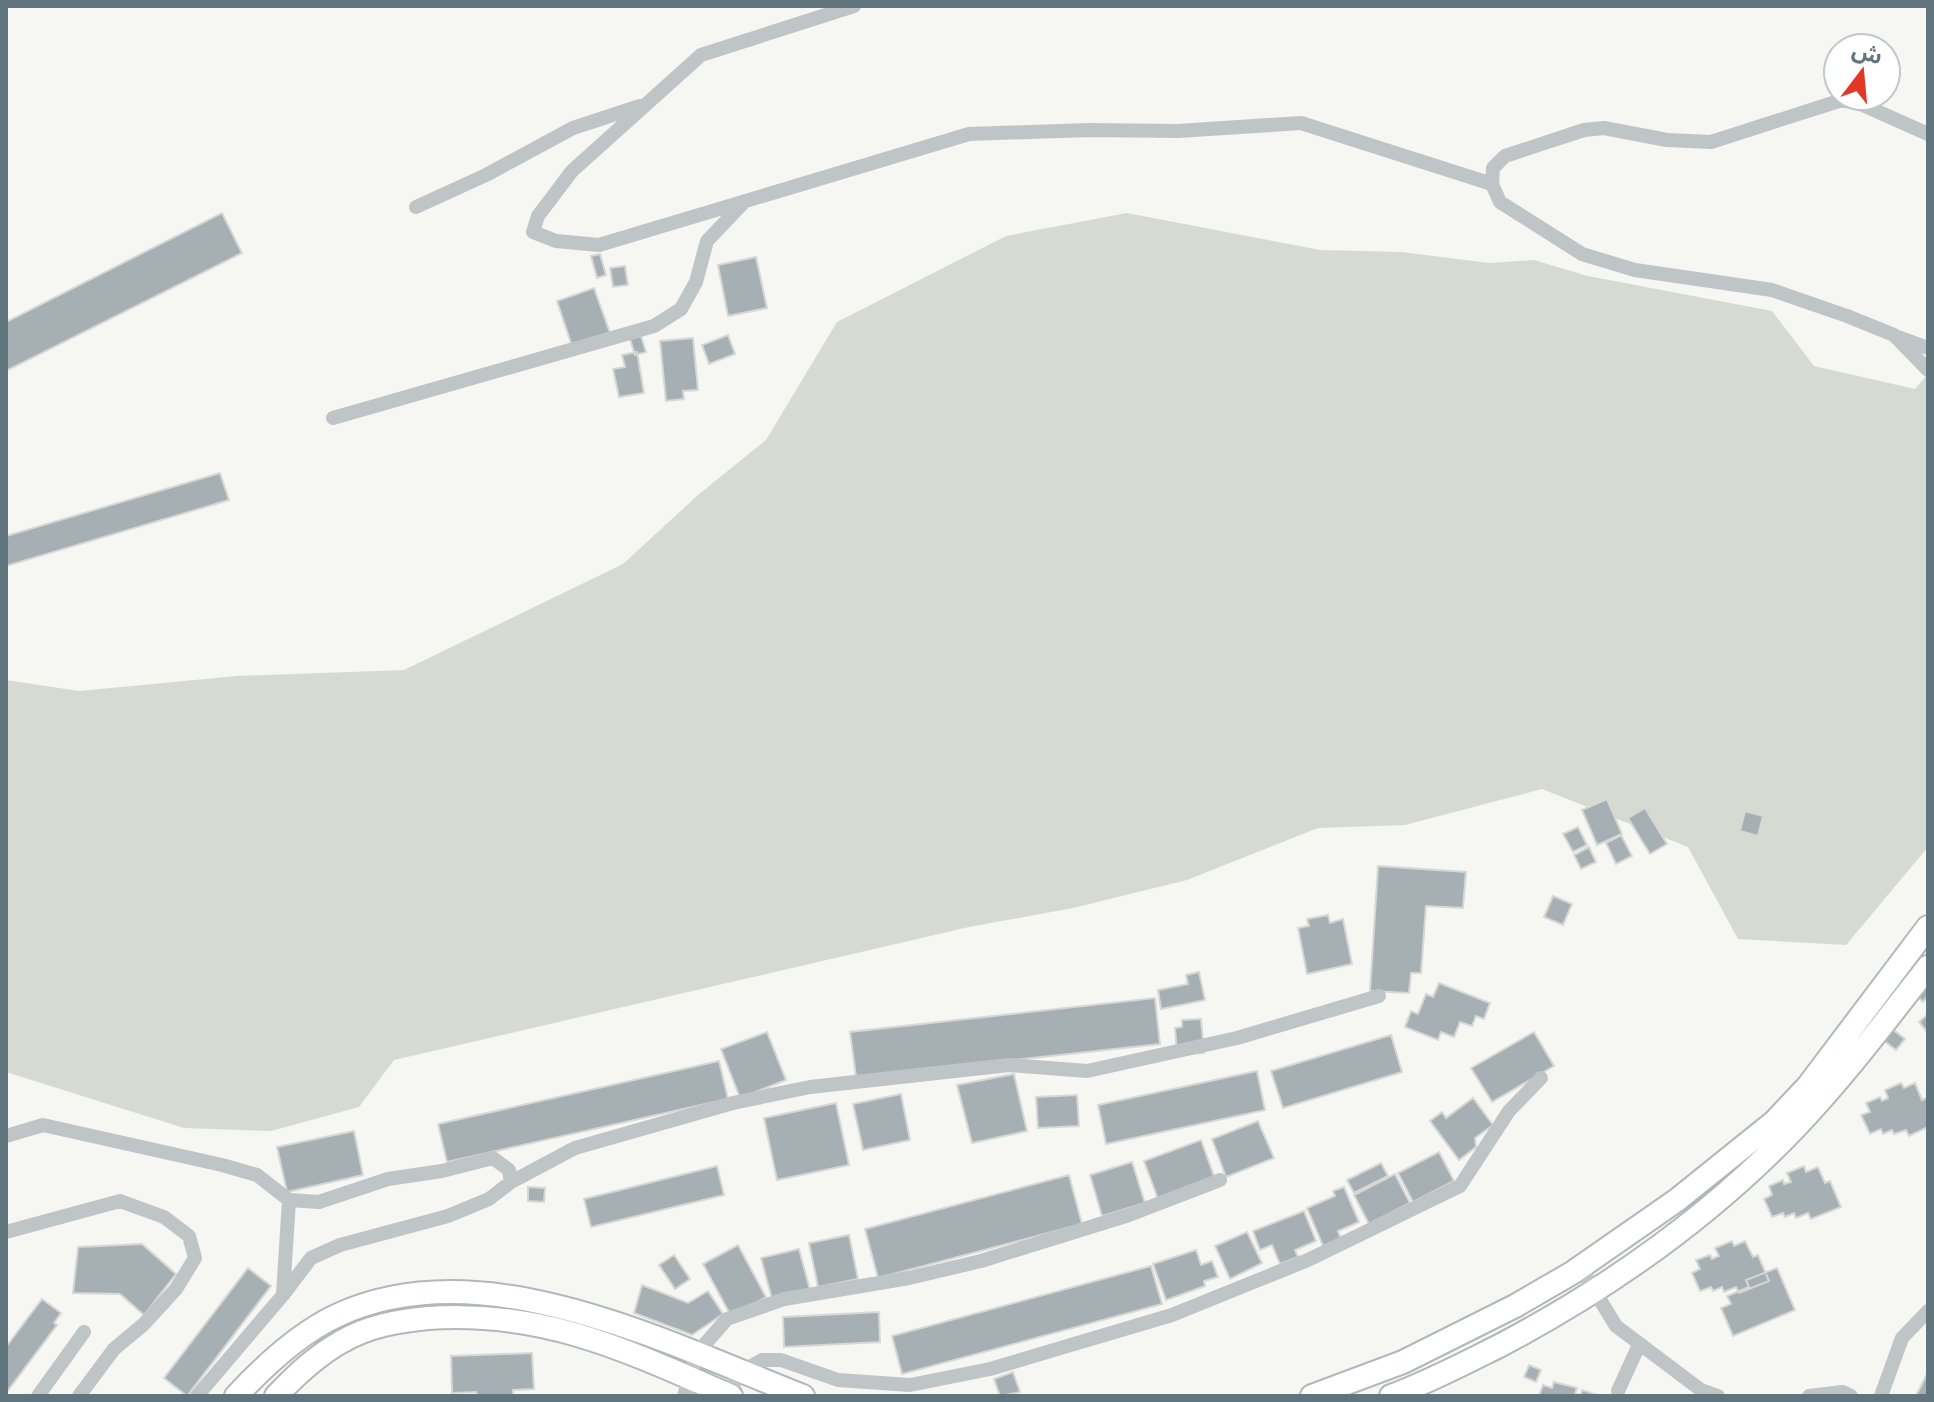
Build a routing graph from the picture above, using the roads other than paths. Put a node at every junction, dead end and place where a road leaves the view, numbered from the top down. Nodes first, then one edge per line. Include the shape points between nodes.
1 (854, 6) edge
2 (648, 103) junction
3 (1928, 134) edge
4 (1492, 184) junction
5 (746, 201) junction
6 (416, 207) dead end
7 (1894, 335) junction
8 (1928, 348) edge
9 (1928, 370) edge
10 (333, 418) dead end
11 (1928, 927) edge
12 (1928, 967) edge
13 (1379, 996) dead end
14 (1541, 1078) dead end
15 (6, 1136) edge
16 (1220, 1180) dead end
17 (511, 1182) junction
18 (289, 1200) junction
19 (6, 1232) edge
20 (1580, 1267) junction
21 (1593, 1292) junction
22 (283, 1295) junction
23 (1928, 1311) edge
24 (84, 1332) dead end
25 (1639, 1345) junction
26 (697, 1353) junction
27 (741, 1372) junction
28 (686, 1387) edge
29 (1618, 1391) dead end
30 (778, 1392) edge
31 (729, 1395) edge
32 (38, 1396) edge
33 (79, 1396) edge
34 (197, 1396) edge
35 (236, 1396) edge
36 (276, 1396) edge
37 (803, 1396) edge
38 (1312, 1396) edge
39 (1391, 1396) edge
40 (1718, 1396) edge
41 (1809, 1396) edge
42 (1851, 1396) edge
43 (1881, 1396) edge

1 - 2 street via 701,55
2 - 5 street via 572,171 538,216 533,232 556,241 599,245
2 - 6 street via 573,128
3 - 4 street via 1842,100 1711,142 1584,130 1505,156 1493,168
4 - 5 street via 1301,123 969,134
4 - 7 street via 1500,202 1582,254 1635,270 1772,290
5 - 10 street via 707,241 696,282 681,309 654,326
7 - 8 street
7 - 9 street
11 - 20 main road via 1808,1086 1774,1122 1677,1200
12 - 21 main road via 1841,1077 1783,1139 1682,1231
13 - 17 street via 1237,1038 1087,1071 1009,1065 810,1087 733,1103 575,1148
14 - 27 street via 1509,1111 1460,1186 1308,1260 1172,1315 990,1369 910,1385 838,1380 781,1360 762,1360
15 - 18 street via 43,1125 222,1165 257,1175
16 - 26 street via 981,1261 784,1299 727,1319
17 - 18 street via 509,1170 493,1158 388,1179 319,1202
17 - 22 street via 489,1199 448,1216 311,1258
18 - 22 street
19 - 33 street via 120,1201 164,1217 189,1236 195,1258 176,1289 114,1349
20 - 21 street
20 - 38 main road via 1403,1362
21 - 25 street via 1616,1326
21 - 39 main road via 1456,1368
22 - 34 street
23 - 43 street via 1902,1338
24 - 32 street
25 - 29 street
25 - 40 street via 1701,1390
26 - 27 main road
26 - 28 street
26 - 35 main road via 542,1302 443,1293 385,1300 333,1317 294,1343
27 - 30 main road
27 - 31 street
28 - 31 main road
28 - 36 main road via 577,1333 521,1321 453,1317 394,1322 342,1341 302,1368
30 - 37 main road
41 - 42 street

